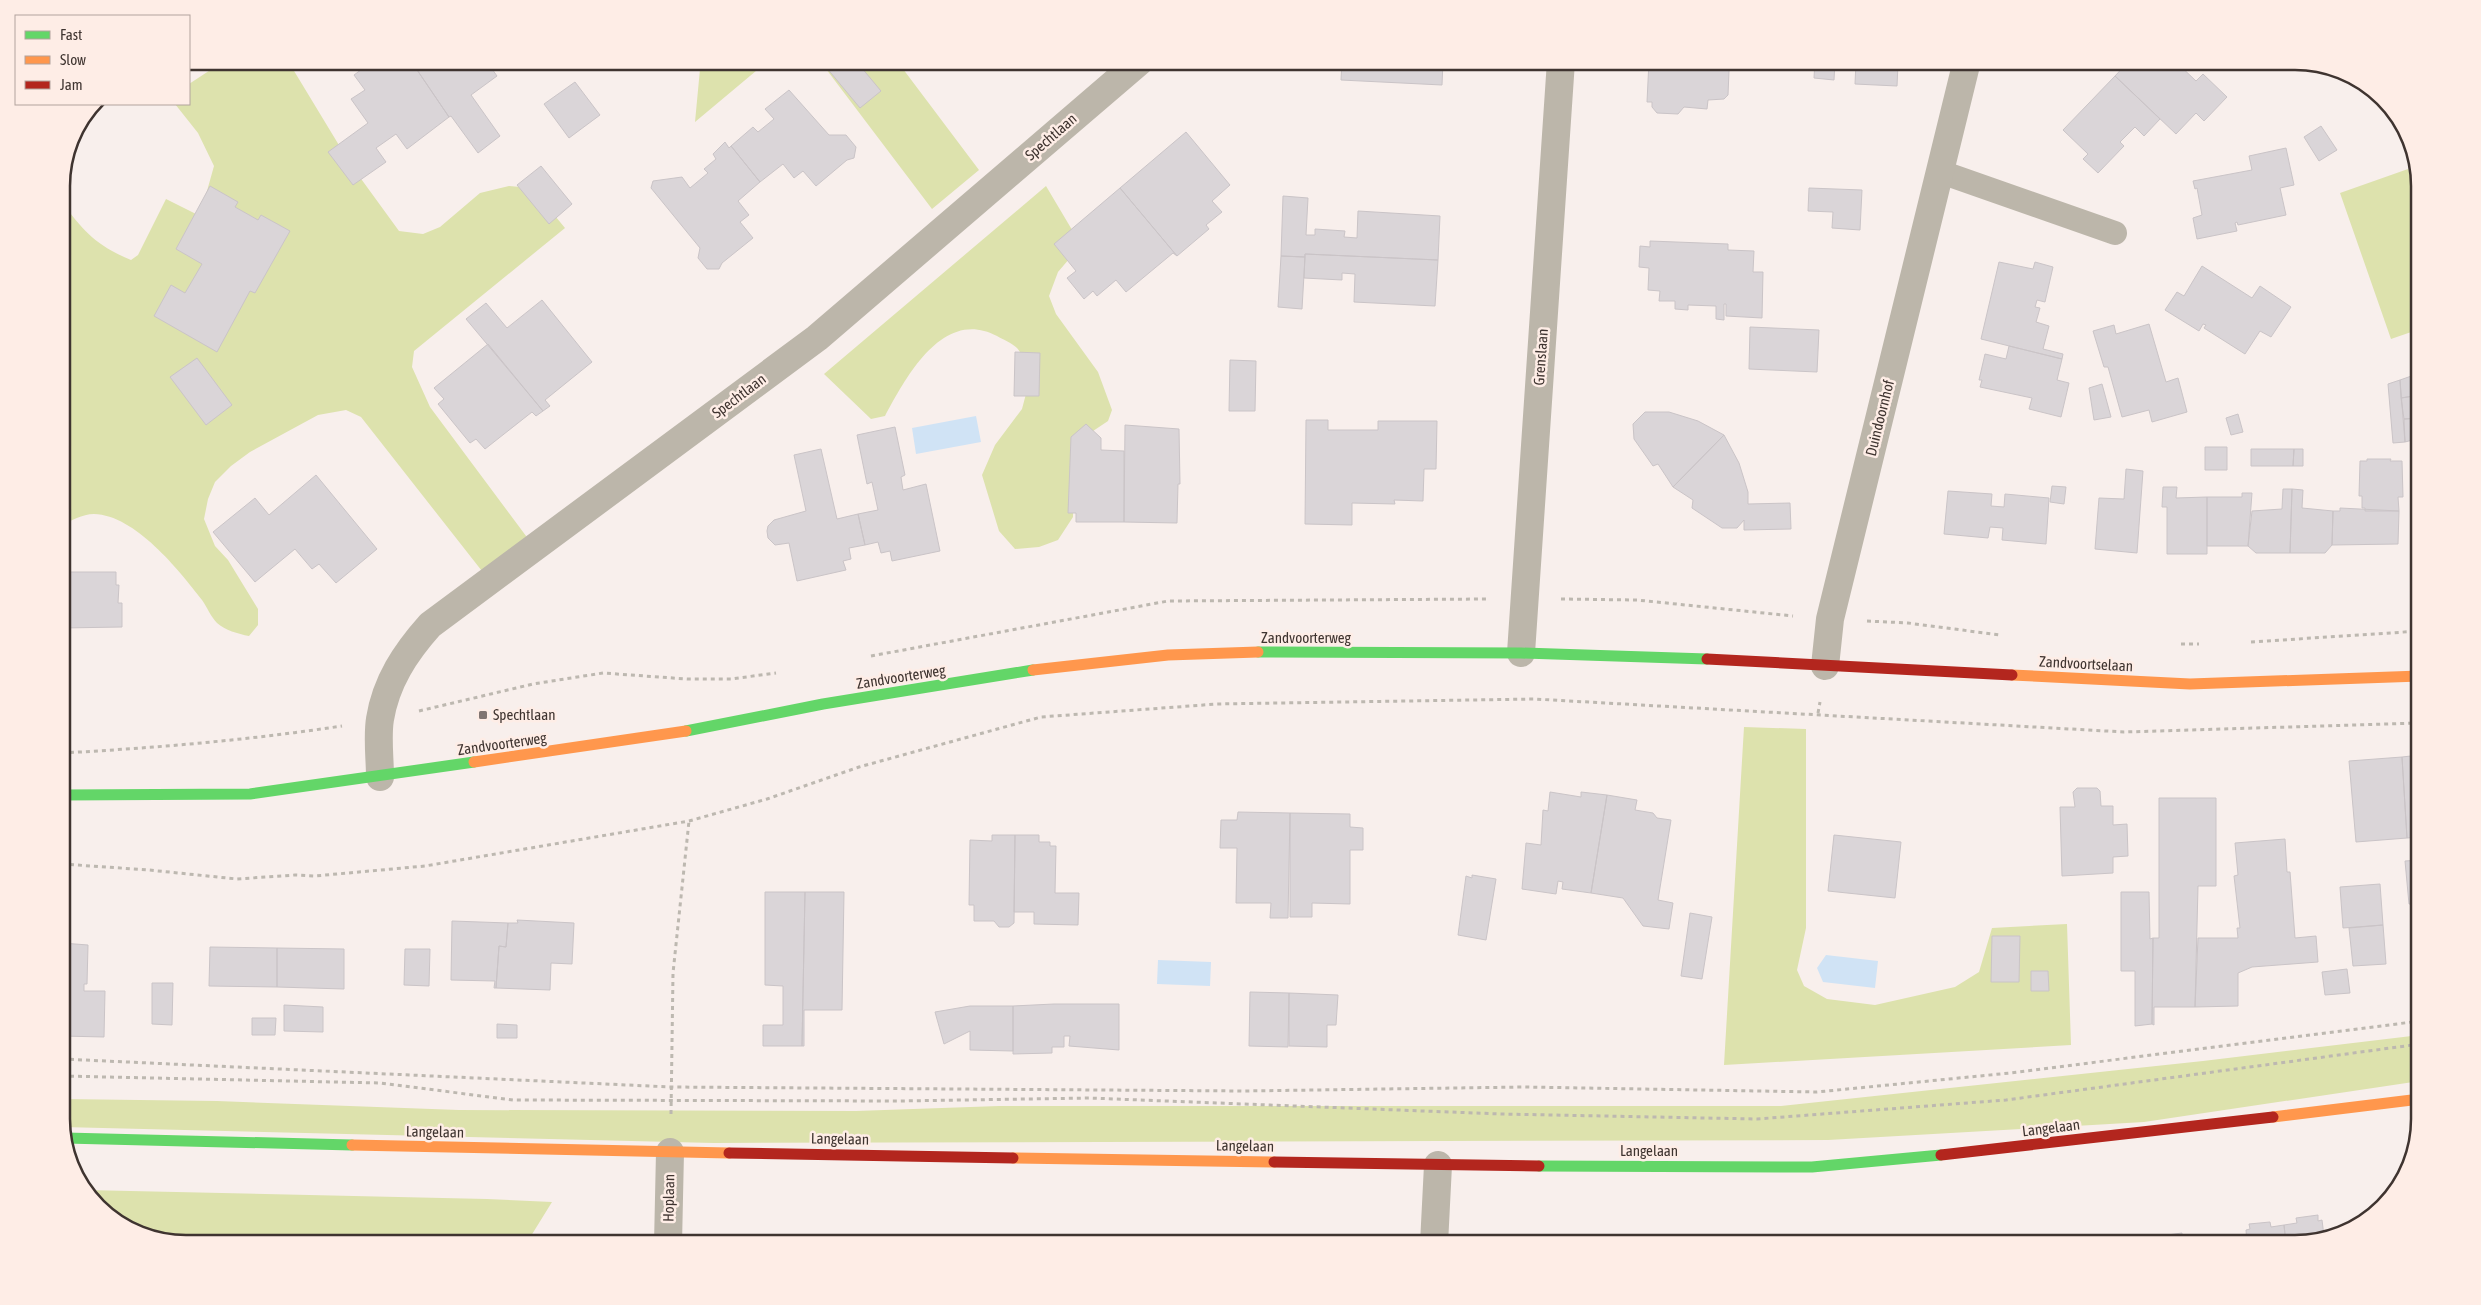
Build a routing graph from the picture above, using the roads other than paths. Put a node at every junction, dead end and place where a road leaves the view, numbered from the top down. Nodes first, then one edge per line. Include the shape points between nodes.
1 (1129, 70) edge
2 (1560, 70) edge
3 (1966, 70) edge
4 (1941, 172) junction
5 (2115, 233) dead end
6 (1521, 653) junction
7 (1750, 662) joint
8 (1825, 666) junction
9 (2411, 676) edge
10 (380, 777) junction
11 (70, 795) edge
12 (2411, 1100) edge
13 (72, 1138) edge
14 (670, 1152) junction
15 (1438, 1165) junction
16 (668, 1235) edge
17 (1434, 1235) edge

1 - 10 street, Spechtlaan via 816,338 430,625 408,649 395,670 380,719
2 - 6 street, Grenslaan
3 - 4 street, Duindoornhof
4 - 5 lane
4 - 8 street, Duindoornhof via 1830,619
6 - 7 main road, Zandvoorterweg
6 - 10 main road, Zandvoorterweg via 1245,652 1168,655 1047,668 823,704 676,733
7 - 8 main road, Zandvoortselaan
8 - 9 main road, Zandvoortselaan via 2190,684
10 - 11 main road, Zandvoorterweg via 250,794
12 - 15 main road, Langelaan via 2011,1148 1812,1167
13 - 14 main road, Langelaan
14 - 15 main road, Langelaan
14 - 16 street, Hoplaan
15 - 17 street

